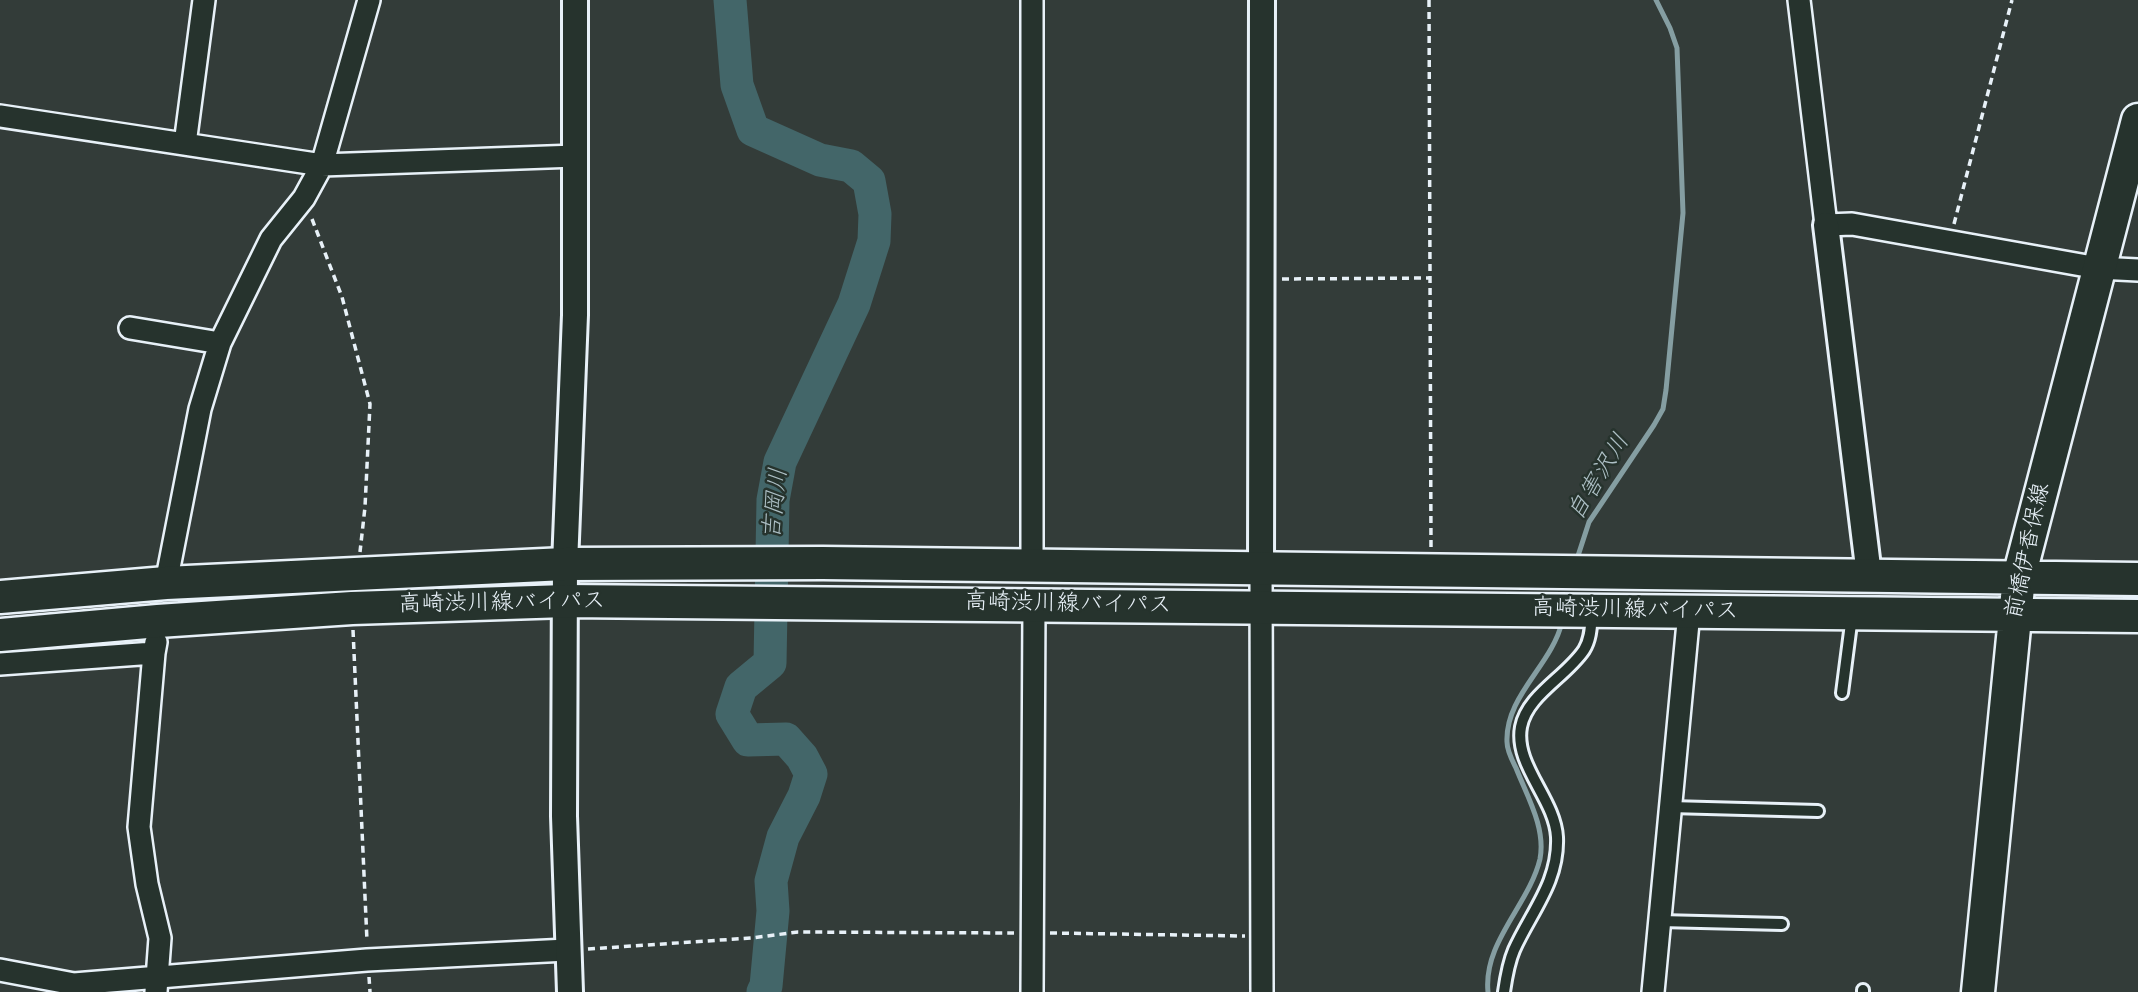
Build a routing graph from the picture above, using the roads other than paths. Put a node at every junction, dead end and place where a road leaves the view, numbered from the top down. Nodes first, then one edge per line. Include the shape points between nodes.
1 (204, 0) edge
2 (369, 0) edge
3 (575, 0) edge
4 (1032, 0) edge
5 (1262, 0) edge
6 (1799, 0) edge
7 (0, 117) edge
8 (2138, 120) edge
9 (185, 145) junction
10 (576, 156) junction
11 (322, 166) junction
12 (1826, 225) junction
13 (2098, 268) junction
14 (2138, 270) edge
15 (130, 328) dead end
16 (220, 343) junction
17 (565, 564) junction
18 (1032, 565) junction
19 (1261, 568) junction
20 (1869, 575) junction
21 (2019, 577) junction
22 (2138, 579) edge
23 (166, 583) junction
24 (0, 597) edge
25 (566, 601) junction
26 (1034, 605) junction
27 (1262, 607) junction
28 (1586, 611) junction
29 (1689, 612) junction
30 (1853, 613) junction
31 (2014, 615) junction
32 (2138, 616) edge
33 (158, 621) junction
34 (0, 635) edge
35 (154, 653) junction
36 (0, 664) edge
37 (1842, 693) dead end
38 (1670, 807) junction
39 (1818, 811) dead end
40 (1660, 921) junction
41 (1782, 924) dead end
42 (567, 950) junction
43 (0, 970) edge
44 (156, 984) edge
45 (570, 992) edge
46 (1032, 992) edge
47 (1262, 992) edge
48 (1504, 992) edge
49 (1653, 992) edge
50 (1978, 992) edge

1 - 9 street
2 - 11 street
3 - 10 street
4 - 18 street
5 - 19 street
6 - 12 street
7 - 9 street
8 - 13 main road, 前橋伊香保線
9 - 11 street
10 - 11 street
10 - 17 street
11 - 16 street via 304,198 271,239
12 - 13 street via 1853,223
12 - 20 street
13 - 14 street
13 - 21 main road, 前橋伊香保線
15 - 16 street
16 - 23 street via 200,409
17 - 18 main road, 高崎渋川線バイパス
17 - 23 main road, 高崎渋川線バイパス
17 - 25 street
18 - 19 main road, 高崎渋川線バイパス
19 - 20 main road, 高崎渋川線バイパス
19 - 27 street
20 - 21 main road, 高崎渋川線バイパス
21 - 22 main road, 高崎渋川線バイパス
21 - 31 main road, 前橋伊香保線
23 - 24 main road, 高崎渋川線バイパス
25 - 26 main road, 高崎渋川線バイパス
25 - 33 main road, 高崎渋川線バイパス
25 - 42 street
26 - 27 main road, 高崎渋川線バイパス
26 - 46 street
27 - 28 main road, 高崎渋川線バイパス
27 - 47 street
28 - 29 main road, 高崎渋川線バイパス
28 - 48 lane via 1585,648 1563,676 1531,704 1521,728 1526,762 1556,821 1557,863 1514,950
29 - 30 main road, 高崎渋川線バイパス
29 - 38 street
30 - 31 main road, 高崎渋川線バイパス
30 - 37 lane
31 - 32 main road, 高崎渋川線バイパス
31 - 50 main road, 前橋伊香保線
33 - 34 main road, 高崎渋川線バイパス
33 - 35 street
35 - 36 street
35 - 44 street via 139,827 160,938
38 - 39 lane
38 - 40 street
40 - 41 lane
40 - 49 street
42 - 44 street via 367,960
42 - 45 street
43 - 44 street via 74,984

